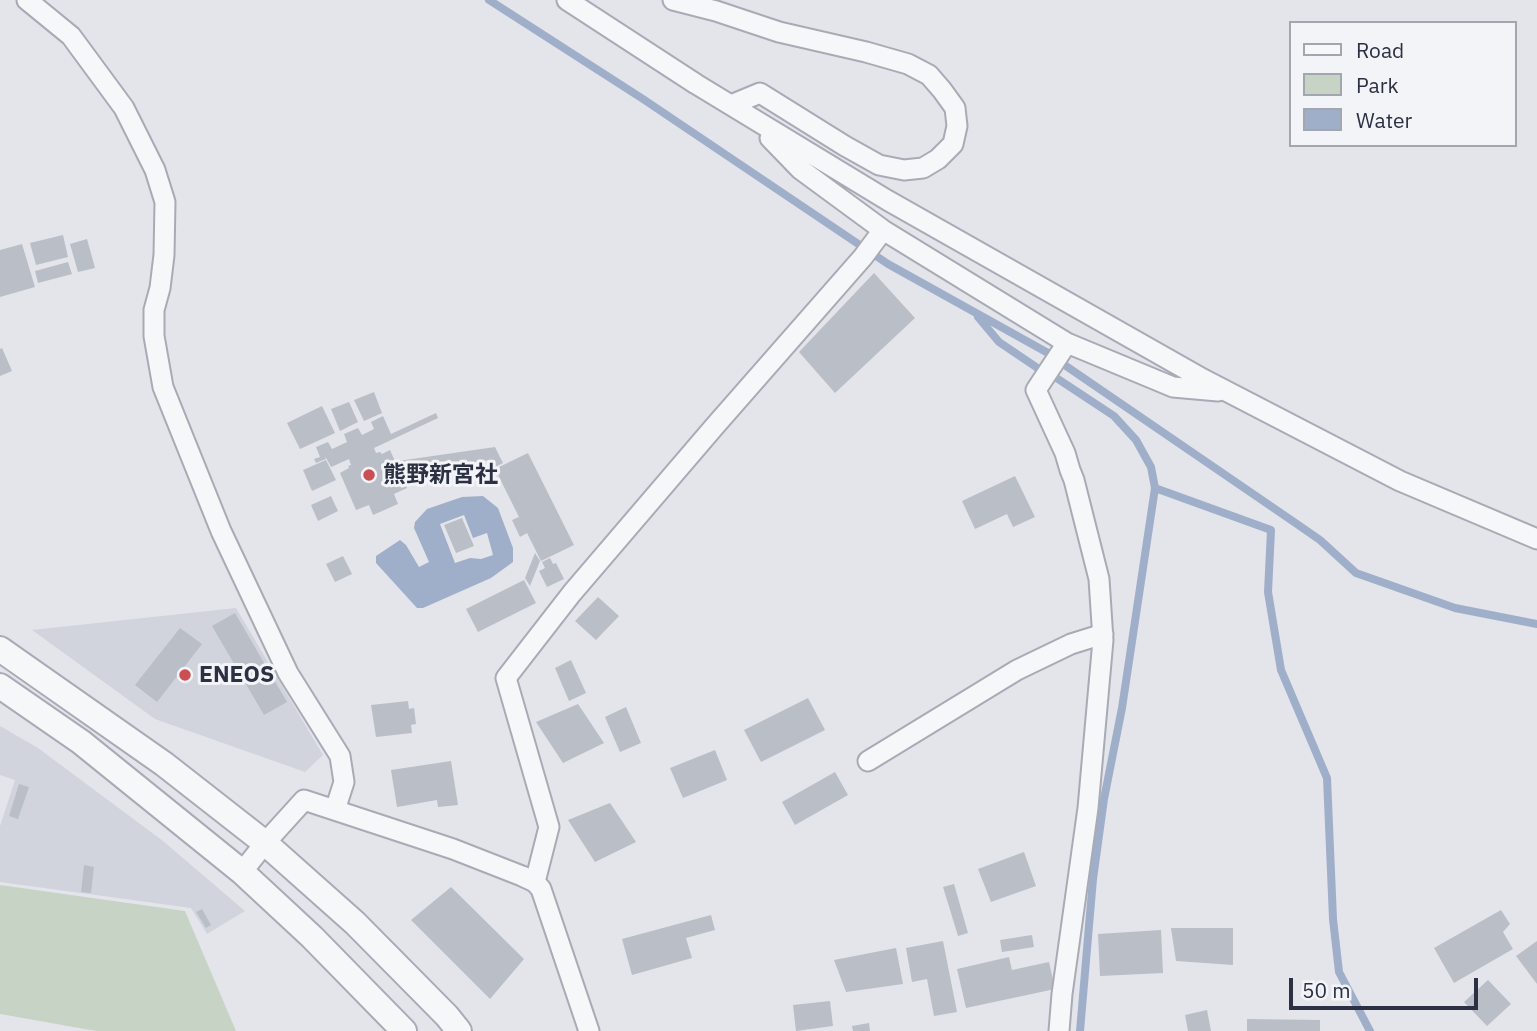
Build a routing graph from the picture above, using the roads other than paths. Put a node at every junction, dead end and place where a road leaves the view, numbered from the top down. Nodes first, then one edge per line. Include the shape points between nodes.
1 (27, 0) edge
2 (568, 0) edge
3 (673, 0) edge
4 (731, 105) junction
5 (751, 118) junction
6 (873, 243) junction
7 (1067, 343) junction
8 (1230, 393) junction
9 (1537, 539) edge
10 (1103, 634) junction
11 (0, 649) edge
12 (0, 687) edge
13 (868, 761) dead end
14 (335, 810) junction
15 (265, 843) junction
16 (242, 873) junction
17 (535, 882) junction
18 (404, 1031) edge
19 (459, 1031) edge
20 (589, 1031) edge
21 (1059, 1031) edge

1 - 14 street via 71,36 124,108 155,170 165,202 164,255 154,310 163,387 221,531 288,673 340,755 344,782
2 - 4 street
3 - 4 street via 908,64 929,75 942,90 955,108 957,126 953,144 938,159 923,168 904,170 880,165 760,93
4 - 5 street
5 - 6 street
5 - 8 street
6 - 7 street
6 - 17 street via 572,593 506,678 549,827
7 - 8 street via 1173,387
7 - 10 street via 1036,390 1074,480 1099,579
8 - 9 street via 1400,481
10 - 13 street via 1017,670
10 - 21 street via 1088,807
11 - 15 street via 164,764
12 - 16 street via 81,742
14 - 15 street via 304,800
14 - 17 street
15 - 16 street
15 - 19 street via 355,923
16 - 18 street
17 - 20 street

